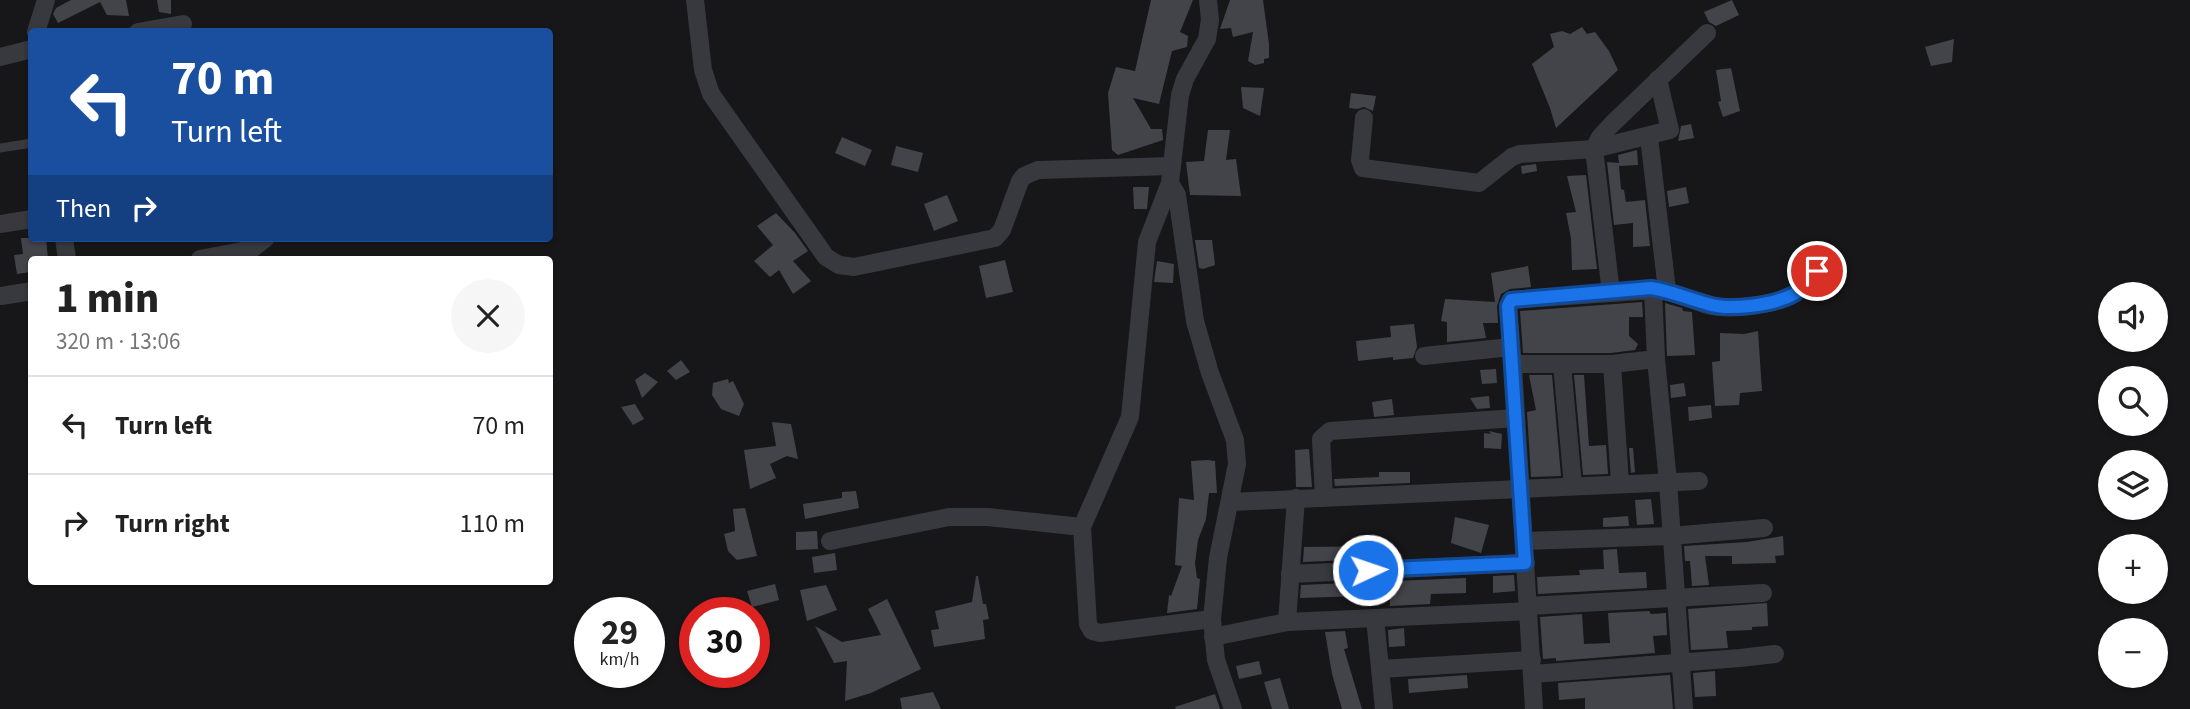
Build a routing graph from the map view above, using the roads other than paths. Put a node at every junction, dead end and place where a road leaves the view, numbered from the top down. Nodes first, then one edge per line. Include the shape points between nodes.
1 (46, 0) edge
2 (695, 0) edge
3 (1208, 0) edge
4 (183, 24) dead end
5 (37, 28) edge
6 (160, 28) edge
7 (1707, 33) dead end
8 (28, 52) edge
9 (0, 57) edge
10 (1658, 79) junction
11 (1364, 118) dead end
12 (1649, 137) junction
13 (28, 144) edge
14 (0, 148) edge
15 (1594, 149) junction
16 (1171, 174) junction
17 (28, 220) edge
18 (0, 224) edge
19 (261, 242) edge
20 (216, 256) edge
21 (1817, 271) dead end
22 (1659, 289) junction
23 (28, 292) edge
24 (1611, 293) junction
25 (1, 296) edge
26 (1511, 347) junction
27 (1424, 356) dead end
28 (1656, 359) junction
29 (1562, 363) junction
30 (1612, 363) junction
31 (1513, 366) junction
32 (1516, 418) junction
33 (1699, 481) dead end
34 (1668, 482) junction
35 (1620, 483) junction
36 (1573, 486) junction
37 (1521, 488) junction
38 (1324, 497) junction
39 (1296, 498) junction
40 (1230, 502) junction
41 (1082, 527) junction
42 (1764, 528) dead end
43 (1671, 536) junction
44 (830, 541) dead end
45 (1524, 541) junction
46 (1525, 563) junction
47 (1290, 574) junction
48 (1763, 593) dead end
49 (1676, 598) junction
50 (1529, 609) junction
51 (1376, 618) junction
52 (1287, 622) junction
53 (1213, 628) junction
54 (1775, 654) dead end
55 (1680, 662) junction
56 (1533, 667) junction
57 (1380, 669) junction
58 (1233, 709) edge
59 (1384, 709) edge
60 (1534, 709) edge
61 (1684, 709) edge

1 - 5 street
2 - 16 street via 710,93 826,257 839,265 854,267 995,238 1020,181 1038,170
3 - 16 street via 1208,39 1180,95
4 - 6 street
7 - 10 street
8 - 9 street
10 - 12 street via 1670,130
10 - 15 street via 1600,137
11 - 15 street via 1360,160 1368,170 1479,183 1520,154
12 - 15 street
12 - 22 street
13 - 14 lane
15 - 24 street
16 - 40 street via 1195,321 1235,440 1237,464
16 - 41 street via 1147,242 1130,417
17 - 18 street
19 - 20 street via 252,249
21 - 22 street via 1795,293 1734,308
22 - 24 street
22 - 28 street via 1653,292
23 - 25 street
24 - 26 street via 1511,300
26 - 27 street
26 - 31 street
28 - 30 street
28 - 34 street
29 - 30 street
29 - 31 street
29 - 36 street
30 - 35 street
31 - 32 street
32 - 37 street
32 - 38 street via 1330,431 1321,439
33 - 34 street
34 - 35 street
34 - 43 street
35 - 36 street
36 - 37 street
37 - 38 street
37 - 45 street
38 - 39 street
39 - 40 street
39 - 47 street
40 - 53 street via 1218,558
41 - 44 street via 948,517
41 - 53 street via 1092,631
42 - 43 street
43 - 45 street
43 - 49 street
45 - 46 street
46 - 47 street
46 - 50 street
47 - 52 street
48 - 49 street
49 - 50 street
49 - 55 street
50 - 51 street
50 - 56 street
51 - 52 street
51 - 57 street
52 - 53 street
53 - 58 street via 1216,660
54 - 55 street
55 - 56 street
55 - 61 street
56 - 57 street
56 - 60 street
57 - 59 street

